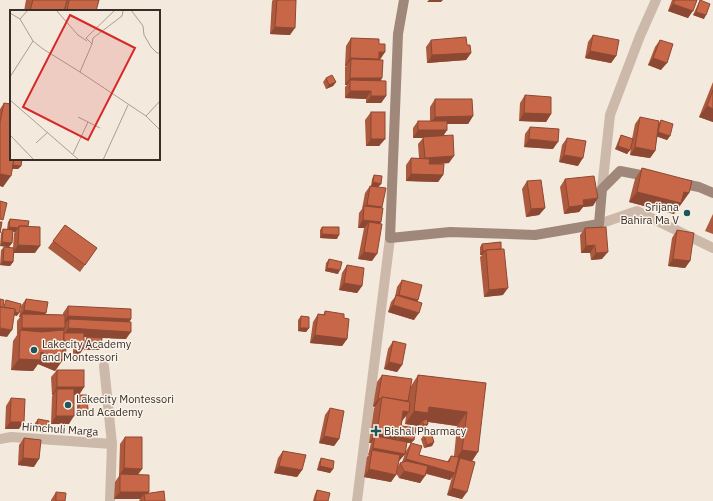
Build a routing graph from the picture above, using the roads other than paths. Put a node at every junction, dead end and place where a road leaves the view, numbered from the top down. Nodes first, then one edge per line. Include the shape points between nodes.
1 (404, 0) edge
2 (656, 0) edge
3 (602, 189) junction
4 (713, 193) edge
5 (599, 224) junction
6 (390, 238) junction
7 (713, 248) edge
8 (104, 366) dead end
9 (0, 439) edge
10 (112, 444) junction
11 (110, 501) edge
12 (357, 501) edge

1 - 6 main road via 398,34
2 - 3 street via 610,115
3 - 4 main road via 620,171 699,187
3 - 5 main road
5 - 6 main road via 535,236 450,232
5 - 7 street via 637,211
6 - 12 street
8 - 10 street, Himchuli Marga
9 - 10 street, Himchuli Marga
10 - 11 street

